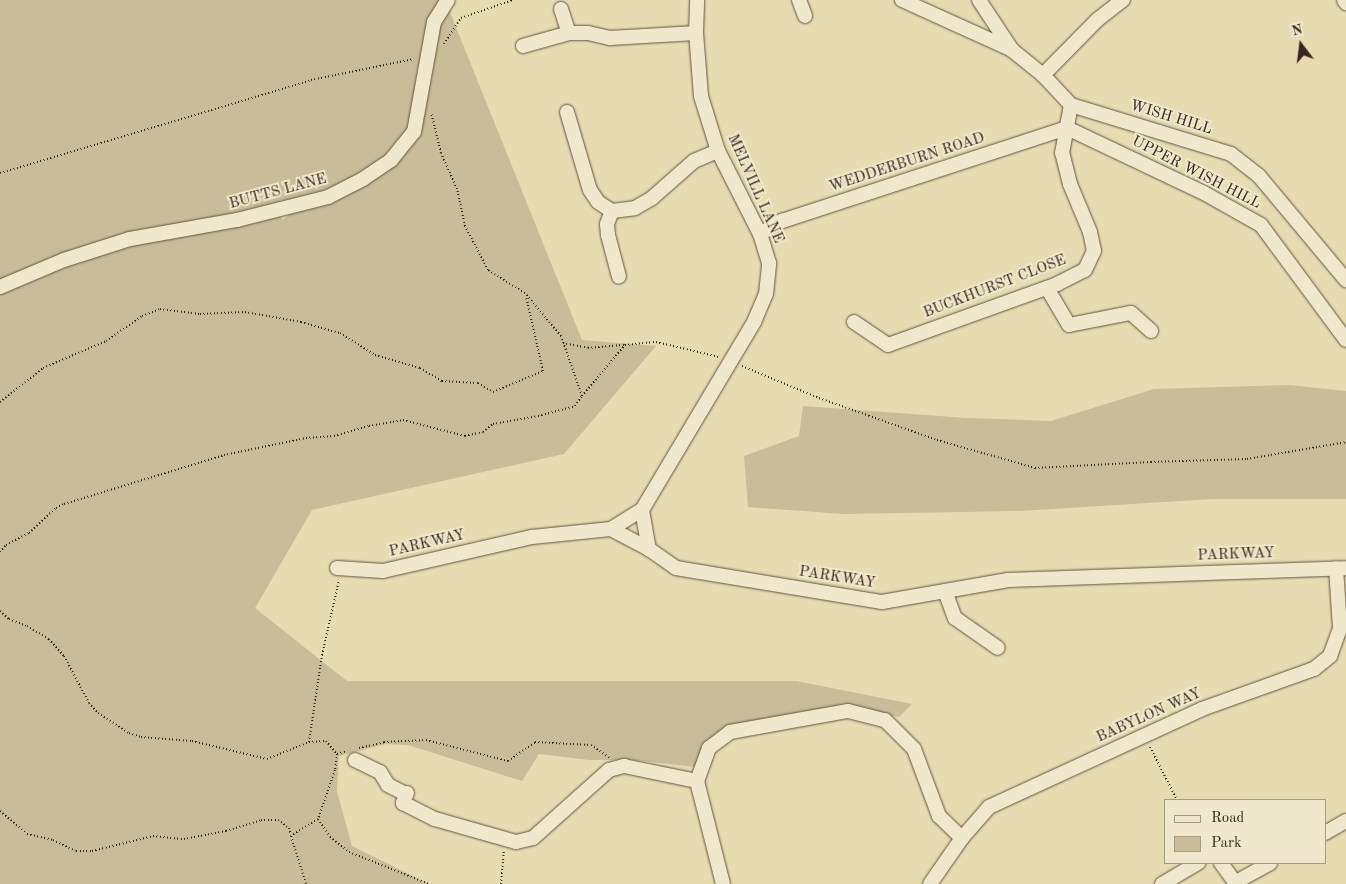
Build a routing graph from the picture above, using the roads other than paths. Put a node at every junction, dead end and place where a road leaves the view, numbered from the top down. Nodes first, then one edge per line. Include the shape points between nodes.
1 (448, 0) edge
2 (697, 0) edge
3 (799, 0) edge
4 (902, 0) edge
5 (979, 0) edge
6 (1123, 0) edge
7 (561, 8) dead end
8 (805, 16) dead end
9 (569, 33) junction
10 (696, 33) junction
11 (523, 46) dead end
12 (1012, 50) junction
13 (1043, 75) junction
14 (1071, 104) junction
15 (567, 112) dead end
16 (1067, 128) junction
17 (718, 151) junction
18 (612, 211) junction
19 (760, 234) junction
20 (619, 277) dead end
21 (1346, 280) edge
22 (0, 287) edge
23 (1047, 288) junction
24 (854, 322) dead end
25 (1152, 332) dead end
26 (1346, 340) edge
27 (642, 510) junction
28 (611, 529) junction
29 (648, 549) junction
30 (339, 568) road end
31 (1341, 568) edge
32 (945, 591) junction
33 (998, 648) dead end
34 (355, 760) dead end
35 (697, 781) junction
36 (1346, 821) edge
37 (1326, 832) edge
38 (962, 838) junction
39 (1196, 864) edge
40 (1222, 864) edge
41 (1268, 864) edge
42 (1236, 883) edge
43 (723, 884) edge
44 (930, 884) edge
45 (1162, 884) edge

1 - 22 street, BUTTS LANE via 434,22 414,132 391,160 363,179 328,197 310,202 237,220 130,239 64,260
2 - 10 street, MELVILL LANE
3 - 8 street
4 - 12 street
5 - 12 street, WISH HILL
6 - 13 street via 1097,20
7 - 9 street
9 - 10 street via 610,38
9 - 11 street
10 - 17 street, MELVILL LANE via 701,96
12 - 13 street, WISH HILL
13 - 14 street, WISH HILL
14 - 16 street, BUCKHURST CLOSE
14 - 21 street, WISH HILL via 1231,154 1259,176
15 - 18 street via 590,190 598,202
16 - 19 street, WEDDERBURN ROAD via 782,221
16 - 23 street, BUCKHURST CLOSE via 1062,153 1094,251 1085,270
16 - 26 street, UPPER WISH HILL via 1204,192 1261,225
17 - 18 street via 694,161 652,198 634,208
17 - 19 street, MELVILL LANE
18 - 20 street via 607,224 608,235
19 - 27 street, MELVILL LANE via 769,263 766,294 754,322
23 - 24 street, BUCKHURST CLOSE via 886,344
23 - 25 street via 1069,325 1131,313
27 - 28 street
27 - 29 street
28 - 29 street, PARKWAY
28 - 30 street, PARKWAY via 532,537 383,571
29 - 32 street, PARKWAY via 676,568 882,602
31 - 32 street, PARKWAY via 1008,580
31 - 38 street, BABYLON WAY via 1340,628 1330,656 1314,669 1202,709 989,808
32 - 33 street via 955,618
34 - 35 street via 380,772 388,785 406,794 403,803 435,819 516,842 533,838 609,770 624,766
35 - 38 street via 709,748 730,732 848,711 885,720 899,732 914,749 939,816
35 - 43 street
36 - 37 street
38 - 44 street, BABYLON WAY
39 - 45 street
40 - 42 street
41 - 42 street

